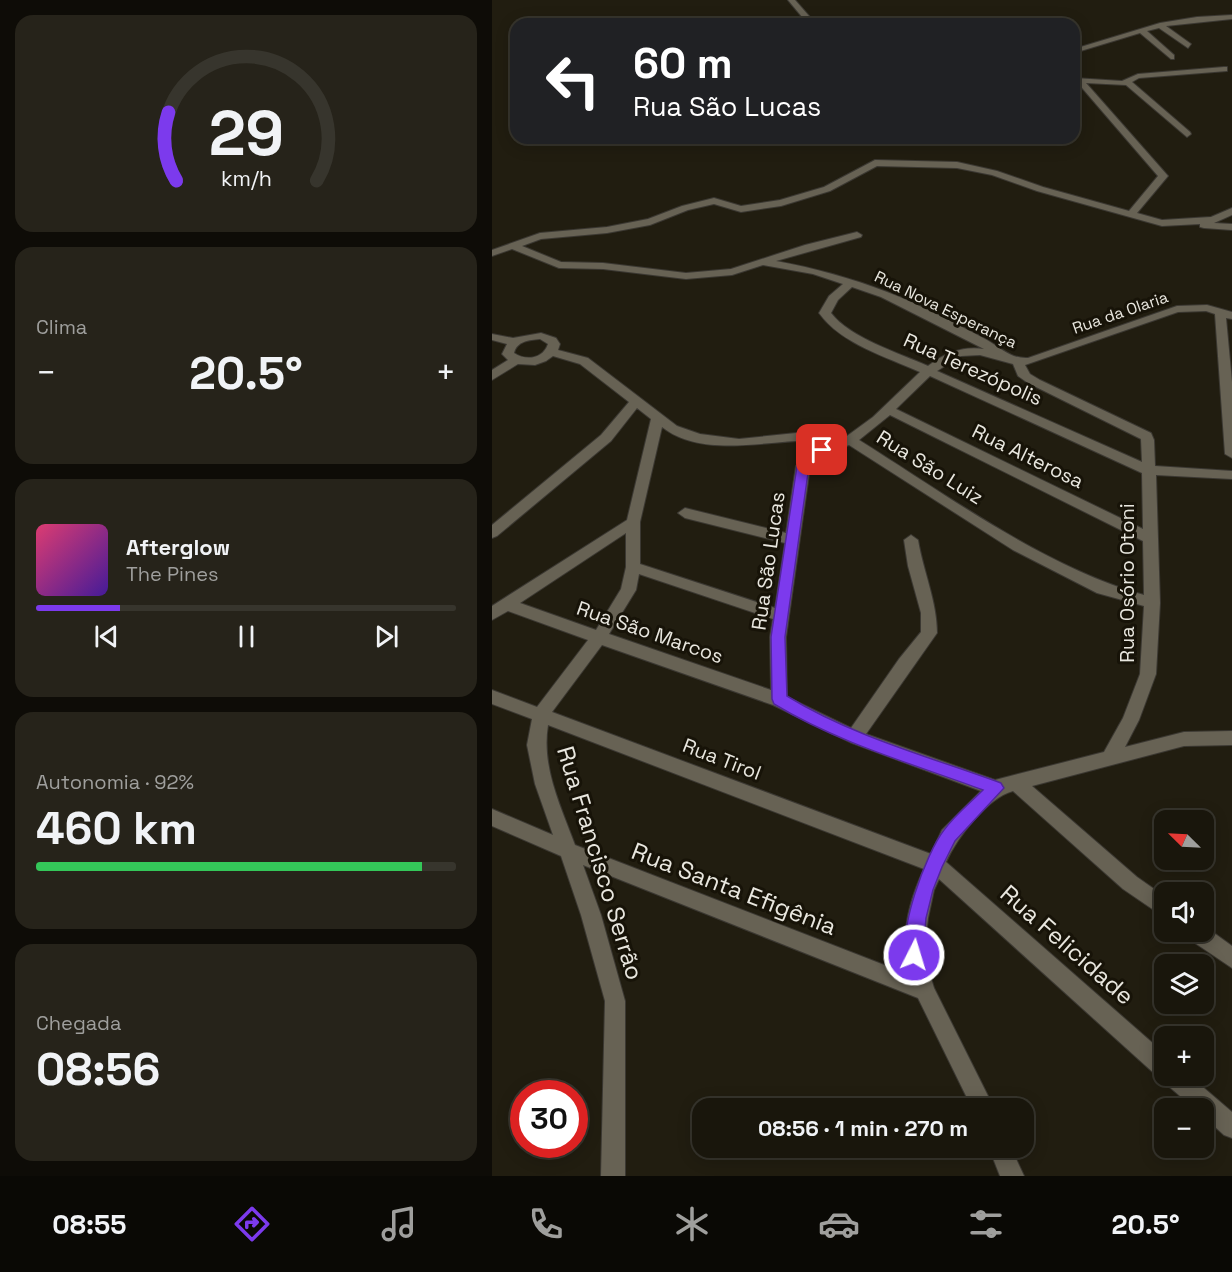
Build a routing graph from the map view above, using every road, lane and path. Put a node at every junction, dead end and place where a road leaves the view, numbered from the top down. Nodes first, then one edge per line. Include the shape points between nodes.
1 (791, 0) edge
2 (1232, 17) edge
3 (807, 18) edge
4 (1160, 25) junction
5 (1141, 30) junction
6 (1188, 46) dead end
7 (1080, 49) edge
8 (1171, 57) dead end
9 (1228, 69) edge
10 (1232, 76) edge
11 (1080, 80) edge
12 (1127, 81) junction
13 (1080, 83) edge
14 (1187, 134) dead end
15 (1232, 211) edge
16 (1131, 214) junction
17 (1162, 223) junction
18 (1232, 227) edge
19 (857, 235) dead end
20 (513, 246) junction
21 (492, 253) edge
22 (763, 262) junction
23 (851, 283) junction
24 (1226, 314) edge
25 (492, 337) edge
26 (514, 342) junction
27 (552, 352) junction
28 (1000, 355) junction
29 (515, 360) junction
30 (1020, 362) junction
31 (930, 371) junction
32 (492, 376) edge
33 (636, 401) junction
34 (889, 410) junction
35 (658, 417) junction
36 (1146, 436) joint
37 (850, 440) junction
38 (1232, 454) edge
39 (1148, 470) junction
40 (1232, 475) edge
41 (685, 513) dead end
42 (633, 522) junction
43 (492, 533) edge
44 (1149, 538) junction
45 (793, 540) junction
46 (912, 540) dead end
47 (633, 567) junction
48 (1152, 603) junction
49 (507, 605) junction
50 (492, 614) edge
51 (782, 616) junction
52 (600, 636) junction
53 (492, 698) edge
54 (779, 699) junction
55 (541, 714) junction
56 (855, 736) junction
57 (1232, 738) edge
58 (1110, 758) junction
59 (1015, 782) junction
60 (996, 788) junction
61 (492, 817) edge
62 (566, 850) junction
63 (935, 864) junction
64 (1154, 901) edge
65 (1210, 942) edge
66 (1232, 958) edge
67 (925, 991) junction
68 (1154, 1058) edge
69 (1185, 1086) edge
70 (978, 1098) edge
71 (1232, 1127) edge
72 (1004, 1158) edge
73 (613, 1176) edge
74 (1012, 1176) edge

1 - 3 street
2 - 4 street
4 - 5 street
4 - 6 street
5 - 7 street
5 - 8 street
9 - 10 street
9 - 12 street via 1138,76
11 - 12 street
12 - 14 street
13 - 16 street via 1163,176
15 - 17 street via 1213,220
16 - 17 street
16 - 20 street via 957,165 875,163 827,189 781,203 741,209 714,201 650,222 540,236
17 - 18 street
19 - 22 street
20 - 21 street
20 - 22 street via 559,265 686,276 732,272
22 - 23 street, Rua Nova Esperança via 815,271
23 - 28 street, Rua Nova Esperança via 920,312
23 - 31 street, Rua Terezópolis via 828,305 825,313 834,325
24 - 30 street, Rua da Olaria via 1195,307 1177,309
24 - 38 street
25 - 26 street
26 - 27 street via 541,336 554,344
26 - 29 street via 508,354
27 - 29 street via 535,361
27 - 33 street via 584,361
28 - 30 street, Rua Nova Esperança
28 - 31 street, Rua São Luiz via 964,352 952,355
29 - 32 street
30 - 36 street, Rua Nova Esperança via 1019,369 1024,375 1040,385
31 - 34 street, Rua São Luiz
31 - 39 street, Rua Terezópolis
33 - 35 street
33 - 43 street via 623,420 584,459
34 - 37 street, Rua São Luiz
34 - 44 street, Rua Alterosa
35 - 37 street via 672,429 718,442 816,435
35 - 42 street, Rua Francisco Serrão
36 - 39 street, Rua Osório Otoni
37 - 45 street, Rua São Lucas via 822,450 803,466
37 - 48 street, Rua São Luiz via 1036,556 1102,589
39 - 40 street
39 - 44 street, Rua Osório Otoni
41 - 45 street
42 - 47 street, Rua Francisco Serrão
42 - 49 street
44 - 48 street, Rua Osório Otoni
45 - 51 street, Rua São Lucas
46 - 56 street via 931,627
47 - 51 street
47 - 52 street, Rua Francisco Serrão via 628,590
48 - 58 street, Rua Osório Otoni via 1148,674 1131,720
49 - 50 street
49 - 52 street, Rua São Marcos
51 - 54 street, Rua São Lucas via 777,660
52 - 54 street, Rua São Marcos
52 - 55 street, Rua Francisco Serrão
53 - 55 street, Rua Tirol
54 - 56 street via 806,716
55 - 62 street, Rua Francisco Serrão via 536,745 544,784
55 - 63 street, Rua Tirol
56 - 60 street
57 - 58 street via 1185,739
58 - 59 street
59 - 60 street
59 - 64 street
60 - 63 street via 949,836
61 - 62 street, Rua Santa Efigênia
62 - 67 street, Rua Santa Efigênia
62 - 73 street, Rua Francisco Serrão via 591,915 615,1001
63 - 67 street via 924,890 914,955
63 - 68 street, Rua Felicidade
65 - 66 street
67 - 70 street
69 - 71 street
72 - 74 street

